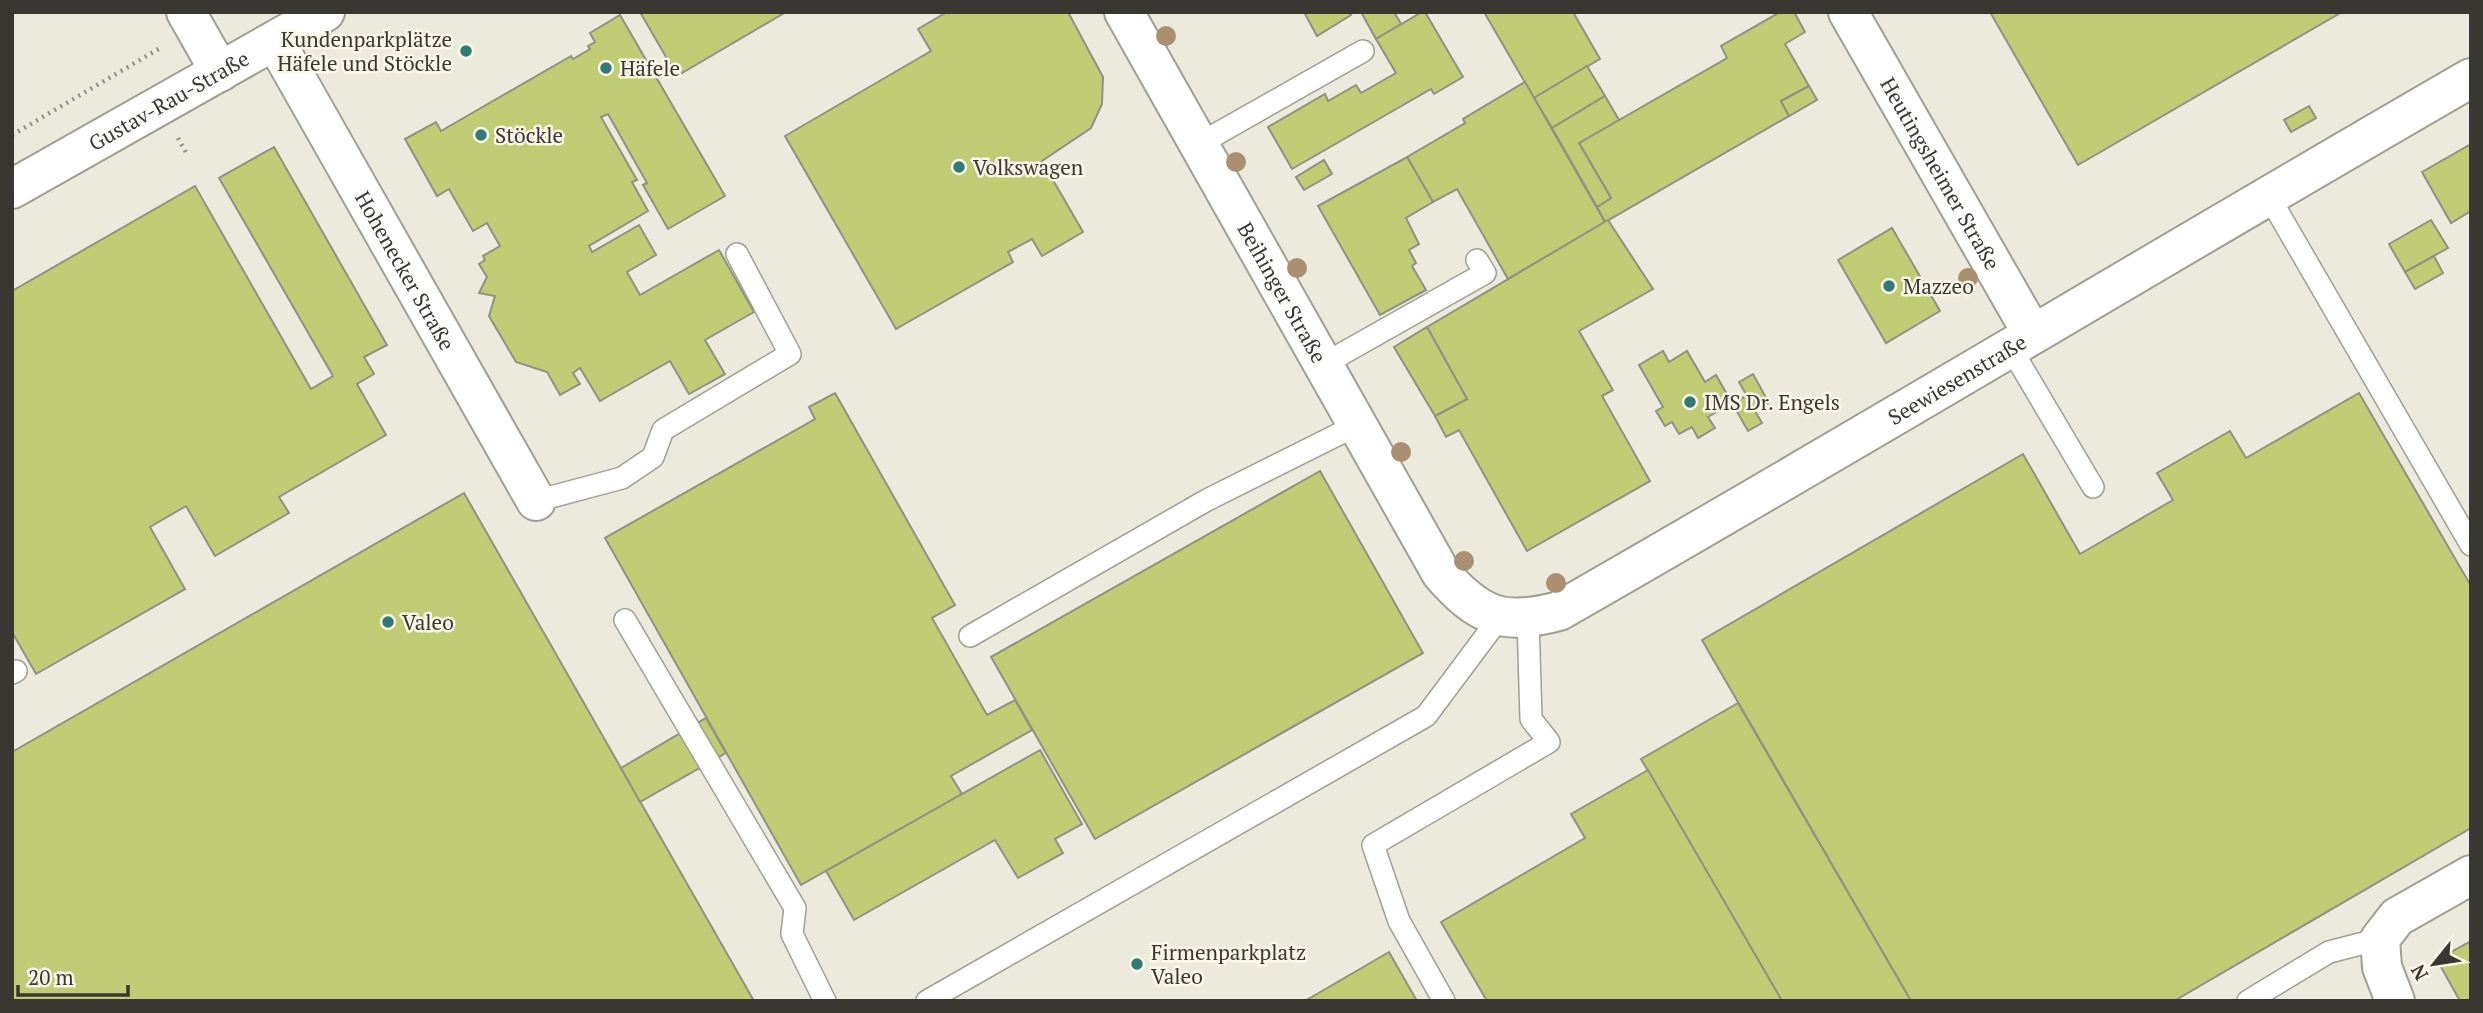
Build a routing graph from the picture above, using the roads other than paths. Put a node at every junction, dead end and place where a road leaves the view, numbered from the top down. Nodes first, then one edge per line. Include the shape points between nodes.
1 (325, 12) edge
2 (1124, 12) edge
3 (1848, 12) edge
4 (190, 20) edge
5 (275, 41) junction
6 (1363, 51) dead end
7 (220, 72) junction
8 (2471, 78) edge
9 (1199, 144) junction
10 (12, 189) edge
11 (2267, 195) junction
12 (737, 254) dead end
13 (1477, 260) dead end
14 (2021, 340) junction
15 (1324, 364) junction
16 (1357, 425) junction
17 (2092, 487) dead end
18 (536, 501) joint
19 (2471, 545) edge
20 (1514, 618) junction
21 (625, 620) dead end
22 (970, 636) dead end
23 (2471, 875) edge
24 (2381, 939) junction
25 (825, 1001) edge
26 (927, 1001) edge
27 (1444, 1001) edge
28 (2248, 1001) edge
29 (2395, 1001) edge

1 - 5 street, Gustav-Rau-Straße
2 - 9 street, Beihinger Straße
3 - 14 street, Heutingsheimer Straße
4 - 7 street
5 - 7 street, Gustav-Rau-Straße
5 - 18 street, Hohenecker Straße
6 - 9 lane
7 - 10 street, Gustav-Rau-Straße
8 - 11 street, Seewiesenstraße
9 - 15 street, Beihinger Straße
11 - 14 street, Seewiesenstraße
11 - 19 lane
12 - 18 lane via 790,354 663,430 653,457 622,478
13 - 15 lane via 1485,273
14 - 17 lane
14 - 20 street, Seewiesenstraße via 1559,611
15 - 16 street, Beihinger Straße
16 - 20 street, Beihinger Straße via 1441,573 1465,600
16 - 22 lane via 1208,500
20 - 26 lane via 1426,716
20 - 27 lane via 1531,719 1549,742 1373,845 1399,921
21 - 25 lane via 795,908 792,934
23 - 24 street via 2397,917
24 - 28 lane via 2329,952
24 - 29 street via 2382,967

